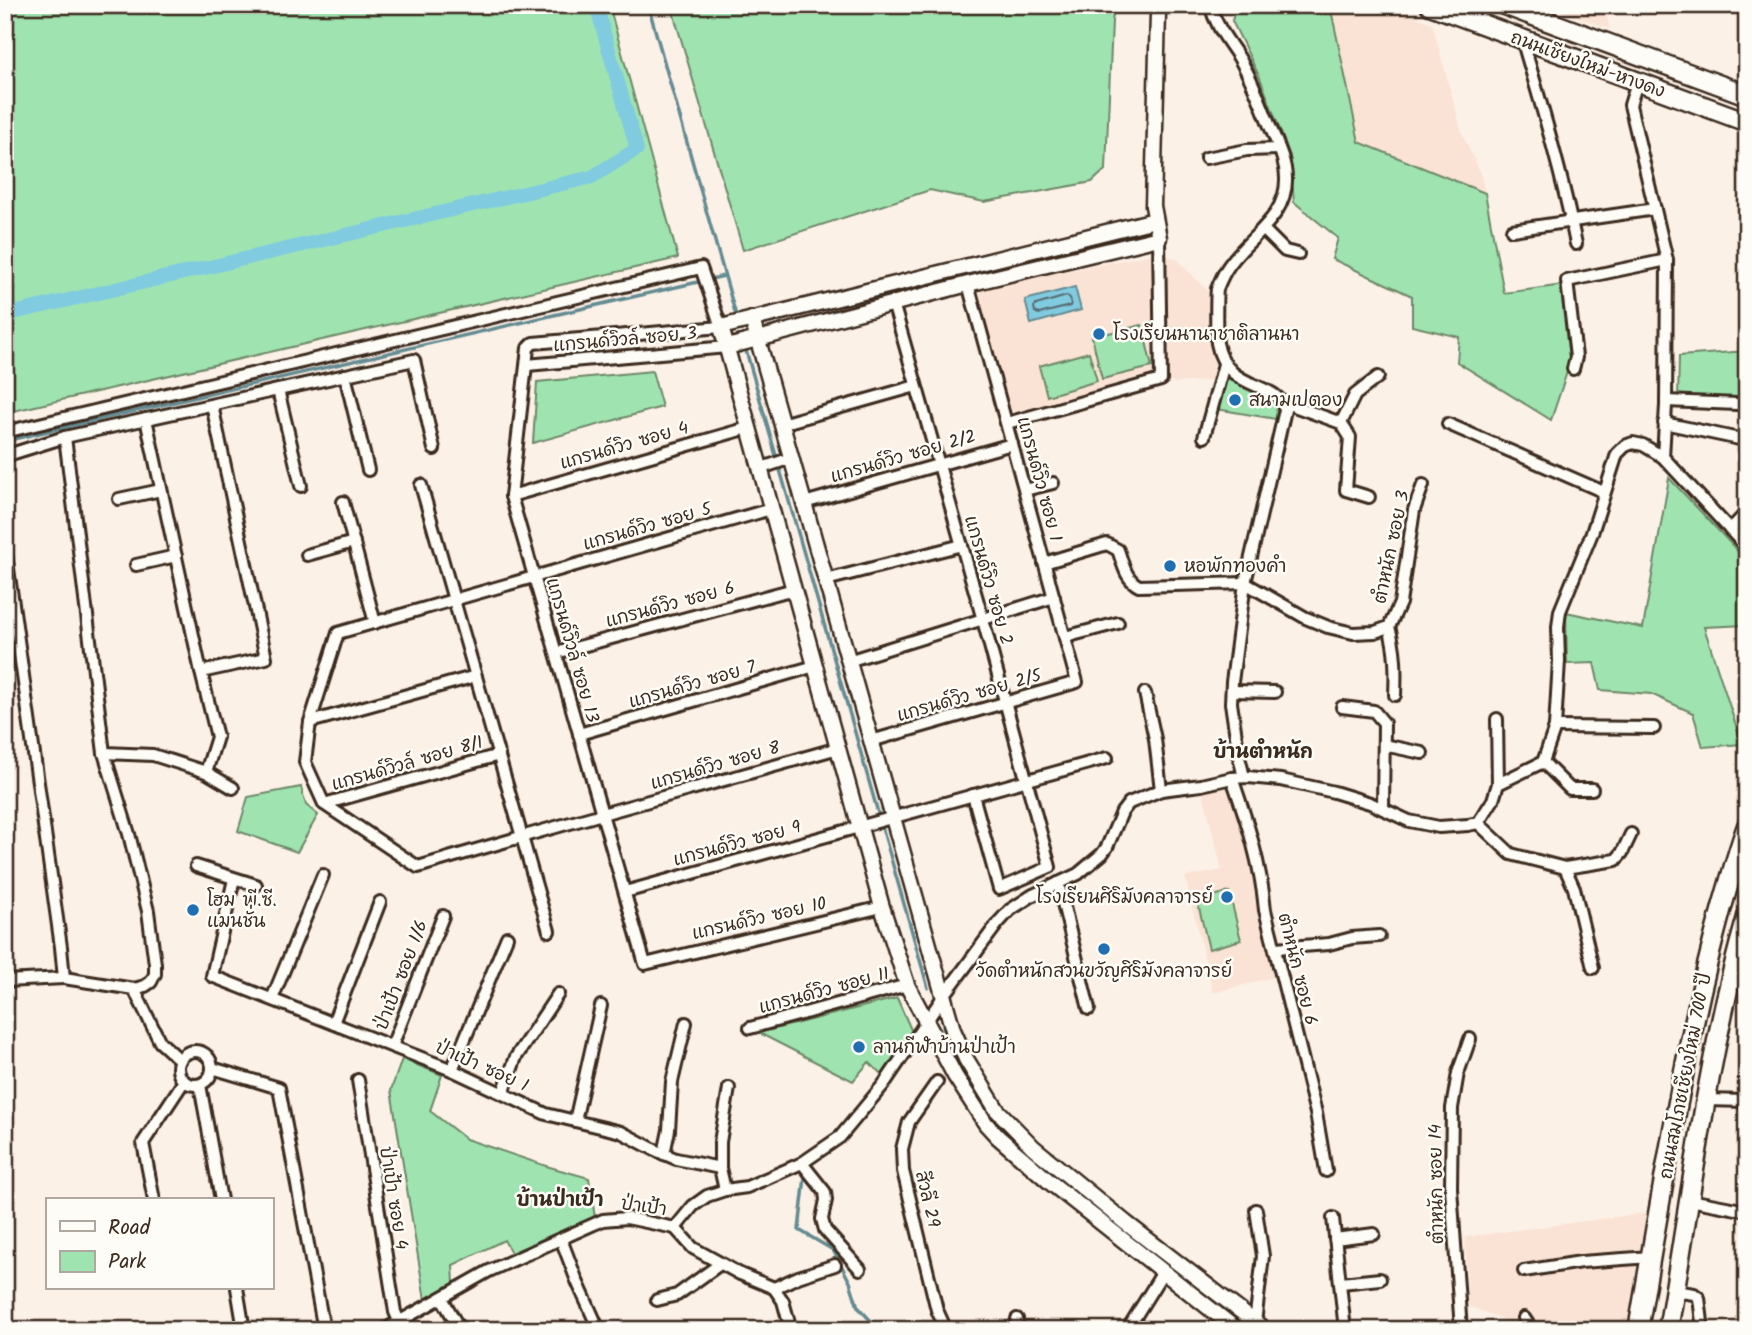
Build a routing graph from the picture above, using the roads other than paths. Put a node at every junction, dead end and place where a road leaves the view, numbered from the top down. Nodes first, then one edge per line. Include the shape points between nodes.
1 (1160, 5) edge
2 (1210, 5) edge
3 (1430, 5) edge
4 (1504, 5) edge
5 (1522, 39) junction
6 (1637, 82) junction
7 (1747, 95) edge
8 (1747, 122) edge
9 (1279, 149) junction
10 (1206, 158) dead end
11 (1655, 209) junction
12 (1155, 220) junction
13 (1571, 221) junction
14 (1263, 229) junction
15 (1512, 230) dead end
16 (1159, 238) junction
17 (1576, 244) dead end
18 (1298, 254) dead end
19 (1667, 260) junction
20 (968, 284) junction
21 (893, 303) junction
22 (749, 320) junction
23 (724, 327) junction
24 (755, 339) junction
25 (730, 346) junction
26 (1224, 364) junction
27 (527, 365) junction
28 (1573, 369) dead end
29 (345, 375) junction
30 (1378, 377) dead end
31 (916, 386) junction
32 (278, 390) junction
33 (1666, 401) junction
34 (1283, 402) junction
35 (1737, 404) dead end
36 (212, 405) junction
37 (146, 419) junction
38 (1007, 423) junction
39 (1341, 423) junction
40 (1664, 423) junction
41 (781, 424) junction
42 (1448, 424) dead end
43 (748, 428) junction
44 (5, 432) edge
45 (65, 437) junction
46 (1204, 437) dead end
47 (1744, 440) dead end
48 (1012, 444) junction
49 (433, 449) dead end
50 (5, 457) edge
51 (1662, 457) junction
52 (786, 460) junction
53 (938, 464) junction
54 (763, 467) junction
55 (368, 470) dead end
56 (1054, 483) dead end
57 (421, 485) dead end
58 (1423, 485) dead end
59 (300, 486) dead end
60 (161, 490) junction
61 (1025, 490) junction
62 (1604, 492) junction
63 (510, 496) junction
64 (1369, 497) dead end
65 (119, 499) dead end
66 (343, 502) dead end
67 (804, 503) junction
68 (771, 509) junction
69 (1747, 512) edge
70 (1730, 530) junction
71 (354, 542) junction
72 (962, 545) junction
73 (5, 547) edge
74 (1747, 548) edge
75 (307, 555) dead end
76 (176, 556) junction
77 (1044, 563) junction
78 (136, 565) dead end
79 (534, 577) junction
80 (825, 580) junction
81 (1244, 583) junction
82 (794, 589) junction
83 (1054, 597) junction
84 (454, 601) junction
85 (983, 620) junction
86 (375, 623) junction
87 (1118, 623) dead end
88 (1389, 626) junction
89 (1065, 637) junction
90 (556, 653) junction
91 (848, 661) junction
92 (815, 666) junction
93 (201, 672) junction
94 (476, 676) junction
95 (1077, 682) joint
96 (1232, 691) junction
97 (1275, 692) dead end
98 (1144, 693) dead end
99 (1395, 695) dead end
100 (1005, 703) junction
101 (1342, 706) dead end
102 (1497, 719) dead end
103 (310, 722) junction
104 (1555, 727) junction
105 (1654, 728) dead end
106 (579, 734) junction
107 (871, 741) junction
108 (1384, 745) junction
109 (838, 748) junction
110 (104, 753) junction
111 (1422, 753) dead end
112 (499, 755) junction
113 (1107, 758) dead end
114 (1543, 762) junction
115 (206, 772) junction
116 (1238, 777) junction
117 (1026, 782) junction
118 (1498, 784) junction
119 (233, 788) dead end
120 (1592, 789) dead end
121 (1161, 790) junction
122 (973, 796) junction
123 (324, 804) junction
124 (1383, 809) junction
125 (603, 815) junction
126 (888, 820) junction
127 (1478, 823) junction
128 (863, 826) junction
129 (1747, 826) edge
130 (1631, 834) dead end
131 (522, 836) junction
132 (196, 866) dead end
133 (1565, 868) junction
134 (323, 875) dead end
135 (234, 879) junction
136 (1058, 883) junction
137 (256, 885) dead end
138 (625, 892) junction
139 (380, 902) dead end
140 (882, 907) junction
141 (443, 916) dead end
142 (1747, 916) edge
143 (550, 931) dead end
144 (1379, 936) dead end
145 (507, 937) dead end
146 (1275, 948) junction
147 (645, 964) joint
148 (1593, 968) dead end
149 (64, 978) junction
150 (5, 981) edge
151 (907, 985) junction
152 (134, 989) junction
153 (558, 994) dead end
154 (943, 997) junction
155 (272, 999) junction
156 (601, 1006) dead end
157 (1089, 1009) dead end
158 (333, 1023) junction
159 (686, 1023) dead end
160 (926, 1024) junction
161 (750, 1028) dead end
162 (1470, 1039) dead end
163 (392, 1046) junction
164 (180, 1060) junction
165 (212, 1068) junction
166 (452, 1069) junction
167 (358, 1080) dead end
168 (184, 1081) junction
169 (937, 1082) dead end
170 (200, 1085) junction
171 (730, 1088) dead end
172 (503, 1093) junction
173 (1706, 1100) junction
174 (1747, 1101) edge
175 (575, 1121) junction
176 (664, 1154) junction
177 (802, 1163) junction
178 (720, 1168) junction
179 (1326, 1171) dead end
180 (725, 1190) junction
181 (154, 1198) edge
182 (221, 1198) edge
183 (1690, 1200) junction
184 (1256, 1210) dead end
185 (1747, 1211) edge
186 (1333, 1218) dead end
187 (675, 1228) junction
188 (1374, 1234) dead end
189 (1335, 1238) junction
190 (561, 1239) junction
191 (1651, 1257) junction
192 (720, 1264) junction
193 (835, 1265) dead end
194 (860, 1269) dead end
195 (1524, 1271) dead end
196 (1163, 1272) junction
197 (1380, 1279) dead end
198 (1341, 1283) junction
199 (774, 1289) junction
200 (237, 1290) edge
201 (1675, 1291) junction
202 (442, 1298) junction
203 (657, 1300) dead end
204 (1524, 1318) dead end
205 (399, 1321) junction
206 (243, 1324) dead end
207 (1261, 1328) edge
208 (324, 1330) edge
209 (384, 1330) edge
210 (460, 1330) edge
211 (599, 1330) edge
212 (790, 1330) edge
213 (946, 1330) edge
214 (1127, 1330) edge
215 (1237, 1330) edge
216 (1345, 1330) edge
217 (1461, 1330) edge
218 (1532, 1330) edge
219 (1638, 1330) edge
220 (1668, 1330) edge
221 (1703, 1330) edge

1 - 12 street
2 - 9 street via 1214,21 1253,84
3 - 5 main road, ถนนเชียงใหม่-หางดง
4 - 7 main road, ถนนเชียงใหม่-หางดง
5 - 6 main road, ถนนเชียงใหม่-หางดง
5 - 13 street
6 - 8 main road, ถนนเชียงใหม่-หางดง
6 - 11 street via 1630,106
9 - 10 street
9 - 14 street via 1286,180 1283,201
11 - 13 street
11 - 19 street
12 - 16 street
12 - 22 street
13 - 15 street
13 - 17 street
14 - 18 street via 1285,251
14 - 26 street via 1226,269 1217,290 1217,342
16 - 20 street
16 - 38 street via 1161,380
19 - 28 street via 1567,281 1576,357
19 - 33 street
20 - 21 street
20 - 38 street, แกรนด์วิว ซอย 1
21 - 24 street
21 - 31 street, แกรนด์วิว ซอย 2
22 - 23 street
22 - 24 street
23 - 25 street
23 - 27 street via 533,343 528,348
23 - 44 street via 701,268 696,268
24 - 25 street
24 - 41 street
25 - 27 street, แกรนด์วิวล์ ซอย 3
25 - 43 street
26 - 34 street via 1237,377
26 - 46 street
27 - 63 street
29 - 32 street
29 - 49 street via 414,360
29 - 55 street
30 - 39 street via 1355,395
31 - 41 street
31 - 53 street, แกรนด์วิว ซอย 2
32 - 36 street
32 - 59 street
33 - 35 street
33 - 40 street
34 - 39 street
34 - 81 street, ตำหนัก ซอย 6
36 - 37 street
36 - 93 street via 266,658
37 - 45 street
37 - 60 street
38 - 48 street, แกรนด์วิว ซอย 1
39 - 64 street via 1350,437 1346,490
40 - 47 street
40 - 51 street
41 - 52 street
42 - 62 street
43 - 54 street
43 - 63 street, แกรนด์วิว ซอย 4
45 - 50 street
45 - 110 street
48 - 53 street, แกรนด์วิว ซอย 2/2
48 - 61 street, แกรนด์วิว ซอย 1
51 - 62 street via 1633,443 1625,446 1616,454
51 - 70 street
52 - 54 street
52 - 67 street
53 - 67 street, แกรนด์วิว ซอย 2/2
53 - 72 street, แกรนด์วิว ซอย 2
54 - 68 street
56 - 61 street
57 - 84 street
58 - 88 street, ตำหนัก ซอย 3 via 1414,510 1400,603
60 - 65 street
60 - 76 street
61 - 77 street, แกรนด์วิว ซอย 1
62 - 104 street via 1560,611
63 - 79 street, แกรนด์วิวล์ ซอย 13
66 - 71 street
67 - 80 street
68 - 79 street, แกรนด์วิว ซอย 5
68 - 82 street
69 - 70 street
70 - 74 street
71 - 75 street
71 - 86 street
72 - 80 street
72 - 85 street, แกรนด์วิว ซอย 2
73 - 149 street
76 - 78 street
76 - 93 street
77 - 81 street via 1107,544 1118,550 1128,577 1139,586
77 - 83 street, แกรนด์วิว ซอย 1
79 - 84 street, แกรนด์วิว ซอย 5
79 - 90 street, แกรนด์วิวล์ ซอย 13
80 - 91 street
81 - 88 street, ตำหนัก ซอย 3 via 1328,627 1353,633
81 - 96 street, ตำหนัก ซอย 6
82 - 90 street, แกรนด์วิว ซอย 6
82 - 92 street
83 - 85 street
83 - 89 street, แกรนด์วิว ซอย 1
84 - 86 street, แกรนด์วิว ซอย 5
84 - 94 street
85 - 91 street
85 - 100 street, แกรนด์วิว ซอย 2
86 - 103 street, แกรนด์วิว ซอย 5 via 338,633
87 - 89 street
88 - 99 street via 1396,656
89 - 95 street, แกรนด์วิว ซอย 1
90 - 106 street, แกรนด์วิวล์ ซอย 13
91 - 107 street
92 - 106 street, แกรนด์วิว ซอย 7
92 - 109 street
93 - 115 street via 218,737
94 - 103 street
94 - 112 street
95 - 100 street, แกรนด์วิว ซอย 2/5
96 - 97 street
96 - 116 street, ตำหนัก ซอย 6
98 - 121 street
100 - 107 street, แกรนด์วิว ซอย 2/5
100 - 117 street, แกรนด์วิว ซอย 2
101 - 108 street via 1374,711 1384,723
102 - 118 street
103 - 123 street via 305,762
104 - 105 street
104 - 114 street
106 - 125 street, แกรนด์วิวล์ ซอย 13
107 - 126 street
108 - 111 street
108 - 124 street
109 - 125 street, แกรนด์วิว ซอย 8
109 - 128 street
110 - 115 street via 153,755
110 - 152 street via 145,898 155,964 150,982
112 - 123 street, แกรนด์วิวล์ ซอย 8/1
112 - 131 street
113 - 117 street, แกรนด์วิว ซอย 9
114 - 118 street
114 - 120 street via 1570,789
115 - 119 street
116 - 121 street, ป่าเป้า
116 - 124 street, ป่าเป้า via 1281,780
116 - 146 street, ตำหนัก ซอย 6
117 - 122 street, แกรนด์วิว ซอย 9
117 - 122 street, แกรนด์วิว ซอย 2 via 1050,867 999,889
118 - 127 street
121 - 136 street, ป่าเป้า via 1129,803 1102,854
122 - 126 street, แกรนด์วิว ซอย 9
123 - 131 street via 418,867
124 - 127 street, ป่าเป้า via 1439,827
125 - 131 street
125 - 138 street, แกรนด์วิวล์ ซอย 13
126 - 128 street, แกรนด์วิว ซอย 9
126 - 154 street
127 - 133 street via 1511,854
128 - 138 street, แกรนด์วิว ซอย 9
128 - 140 street
129 - 191 main road, ถนนสมโภชเชียงใหม่ 700 ปี via 1694,1021
130 - 133 street via 1616,860
131 - 143 street
132 - 135 street
133 - 148 street
134 - 155 street
135 - 137 street
135 - 155 street, ป่าเป้า ซอย 1 via 212,976
136 - 154 street, ป่าเป้า via 1010,910
136 - 157 street
138 - 147 street, แกรนด์วิวล์ ซอย 13
139 - 158 street
140 - 147 street, แกรนด์วิว ซอย 10
140 - 151 street
141 - 163 street, ป่าเป้า ซอย 1/6
142 - 173 main road, ถนนสมโภชเชียงใหม่ 700 ปี
144 - 146 street
145 - 166 street
146 - 179 street, ตำหนัก ซอย 6
149 - 150 street
149 - 152 street
151 - 160 street
151 - 161 street, แกรนด์วิว ซอย 11
152 - 164 street via 160,1042
153 - 172 street via 516,1057
154 - 160 street, ป่าเป้า
154 - 207 street via 966,1059 998,1110 1033,1147
155 - 158 street, ป่าเป้า ซอย 1
156 - 175 street
158 - 163 street, ป่าเป้า ซอย 1
159 - 176 street via 672,1082
160 - 177 street, ป่าเป้า via 840,1136
160 - 196 street via 969,1099 998,1137
162 - 217 street, ตำหนัก ซอย 14 via 1452,1108 1451,1188
163 - 166 street, ป่าเป้า ซอย 1
164 - 165 street via 199,1052
164 - 168 street
165 - 170 street via 209,1079
165 - 208 street via 279,1088
166 - 172 street, ป่าเป้า ซอย 1
167 - 205 street, ป่าเป้า ซอย 4
168 - 170 street
168 - 181 street via 143,1143
169 - 213 street, สีวลี 29 via 909,1122 902,1149 903,1171
170 - 182 street
171 - 178 street
172 - 175 street, ป่าเป้า ซอย 1 via 546,1114
173 - 174 street
173 - 183 main road, ถนนสมโภชเชียงใหม่ 700 ปี
175 - 176 street, ป่าเป้า ซอย 1 via 621,1132
176 - 178 street, ป่าเป้า ซอย 1
177 - 180 street, ป่าเป้า via 747,1187
177 - 194 street via 825,1192 825,1230
178 - 180 street
180 - 187 street, ป่าเป้า via 693,1206
183 - 185 street
183 - 201 main road, ถนนสมโภชเชียงใหม่ 700 ปี
184 - 207 street via 1263,1256
186 - 189 street
187 - 190 street, ป่าเป้า via 627,1218 603,1220
187 - 192 street via 693,1248
188 - 189 street
189 - 198 street
190 - 202 street, ป่าเป้า
190 - 211 street
191 - 195 street
191 - 219 main road, ถนนสมโภชเชียงใหม่ 700 ปี
192 - 199 street
192 - 203 street via 677,1295
193 - 199 street
196 - 214 street
196 - 215 street
197 - 198 street
198 - 216 street
199 - 212 street via 783,1300
200 - 206 street
201 - 220 main road, ถนนสมโภชเชียงใหม่ 700 ปี
201 - 221 street via 1699,1298
202 - 205 street, ป่าเป้า
202 - 210 street
204 - 218 street
205 - 209 street, ป่าเป้า

